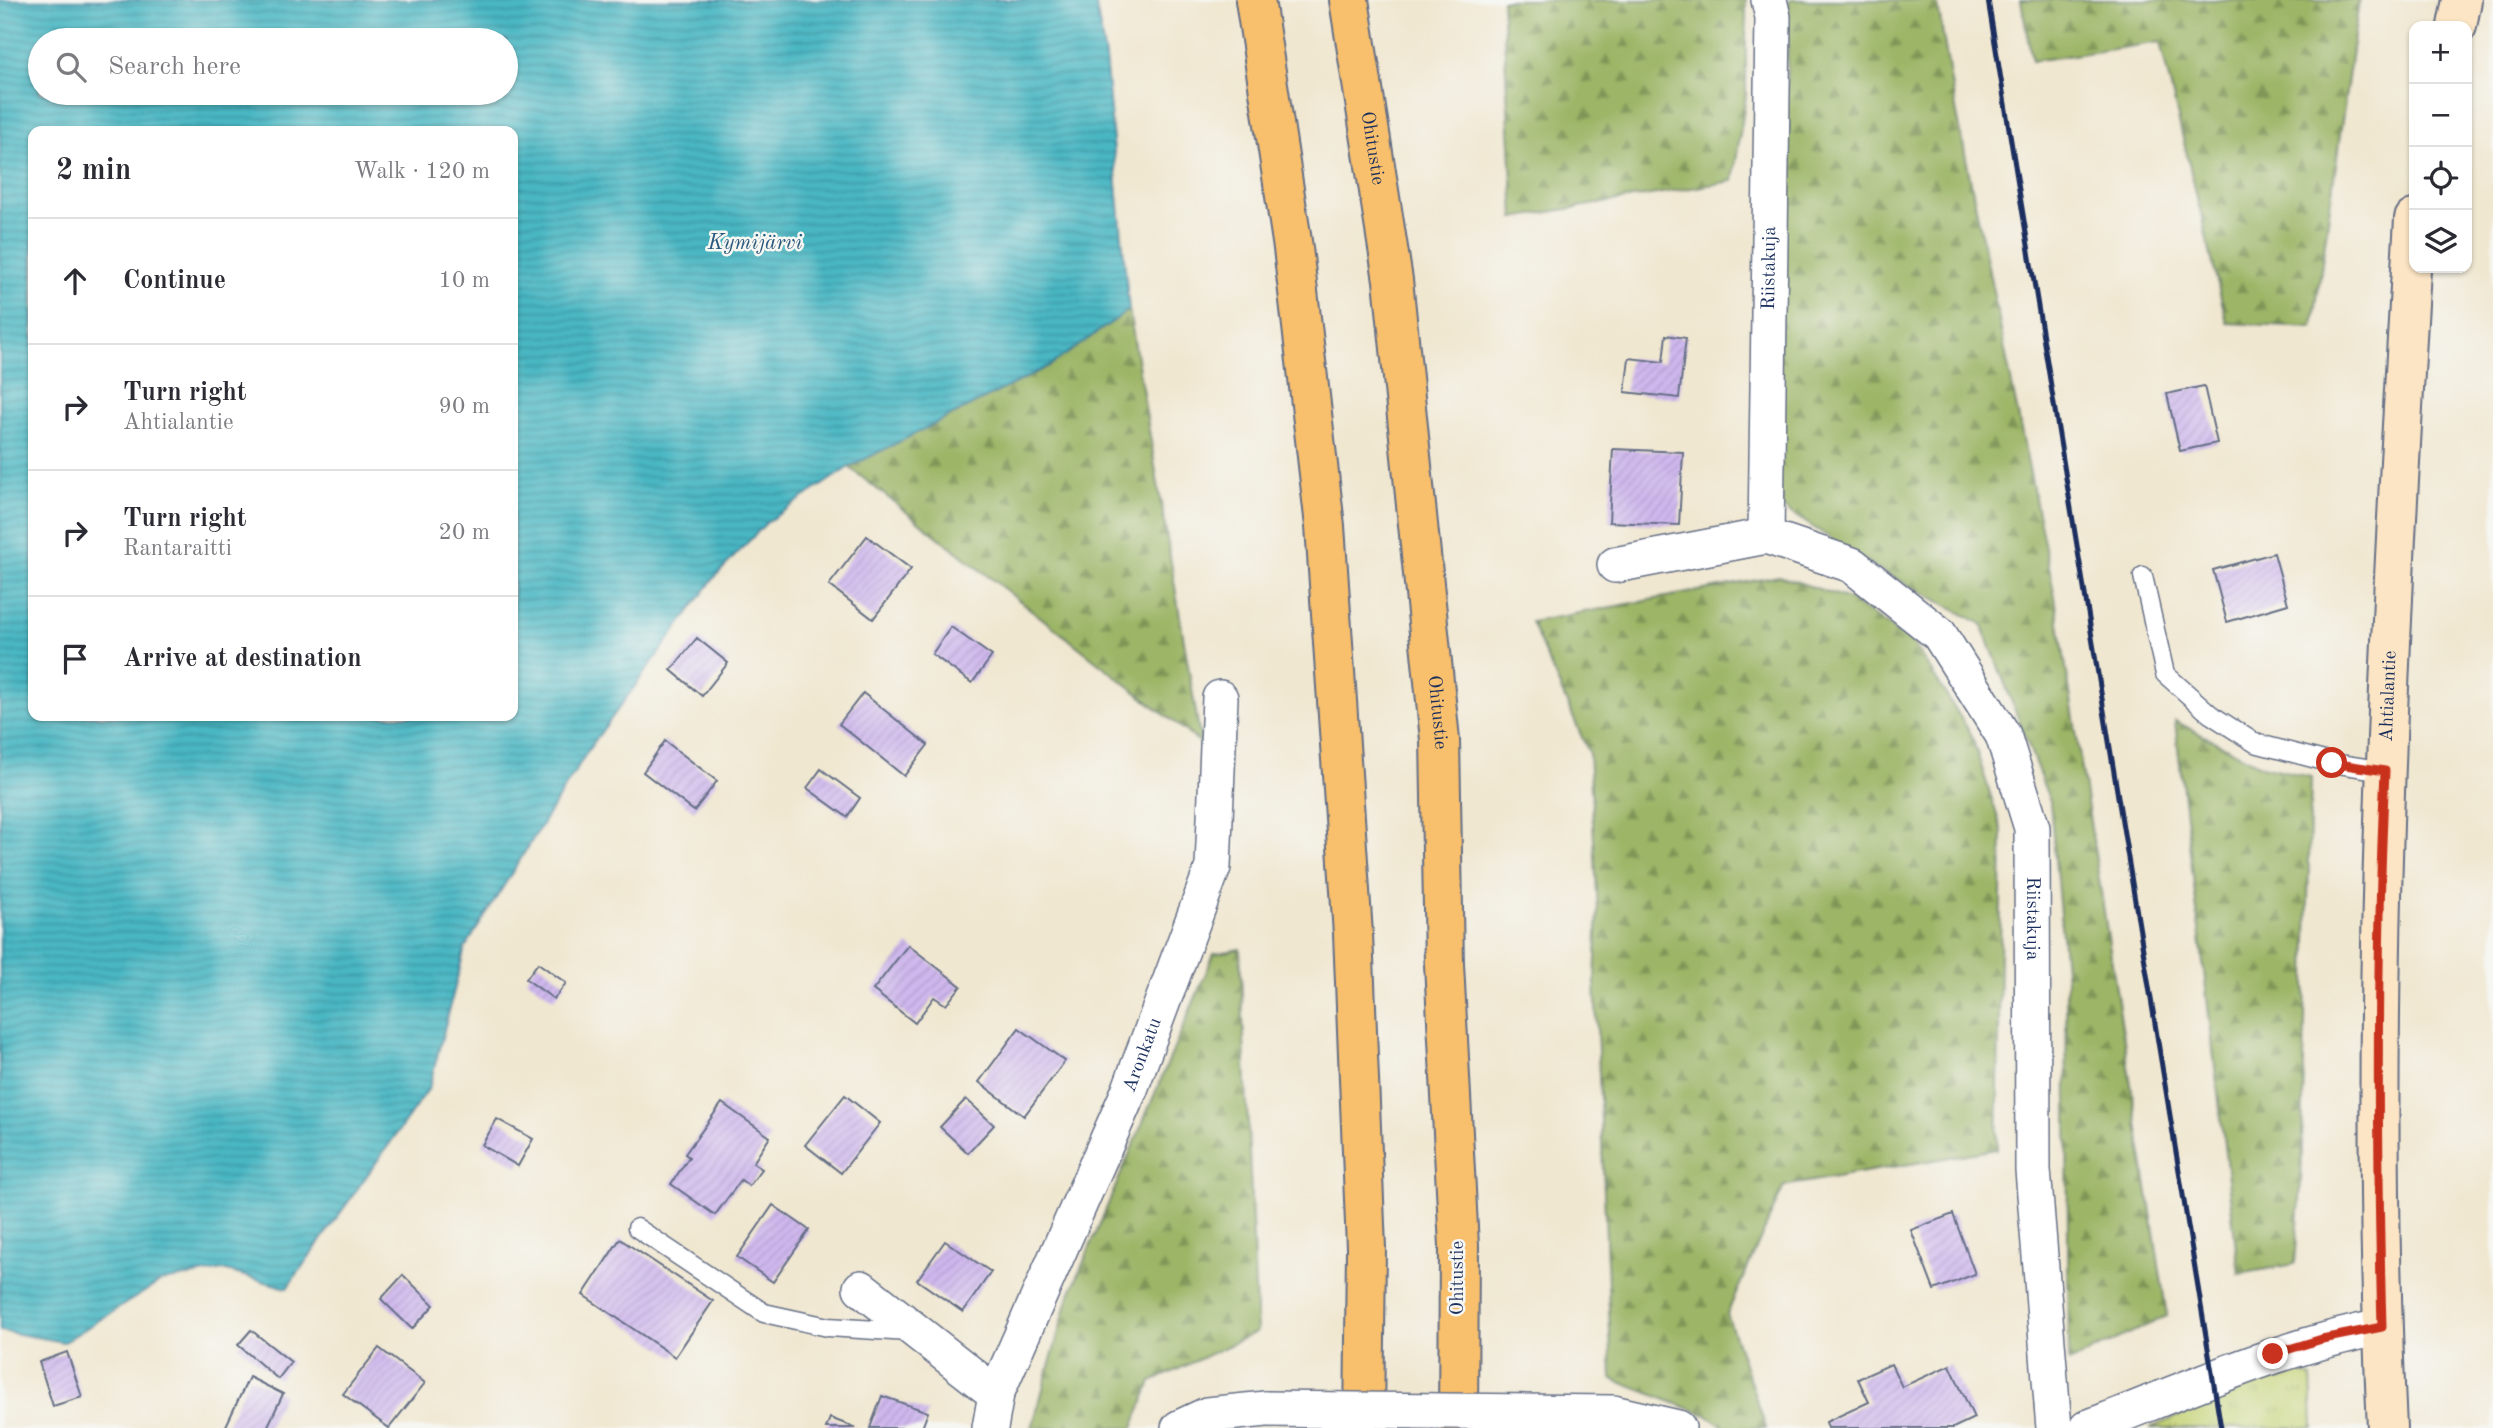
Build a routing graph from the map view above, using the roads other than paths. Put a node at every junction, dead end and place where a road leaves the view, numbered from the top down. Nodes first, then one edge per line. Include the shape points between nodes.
1 (1255, 0) edge
2 (1349, 0) edge
3 (1769, 0) edge
4 (2435, 0) edge
5 (2462, 0) edge
6 (2432, 21) edge
7 (2457, 21) edge
8 (2412, 273) edge
9 (1766, 536) junction
10 (1615, 565) dead end
11 (2143, 576) dead end
12 (1220, 698) dead end
13 (2385, 771) junction
14 (637, 1228) dead end
15 (861, 1288) dead end
16 (2382, 1327) junction
17 (916, 1332) junction
18 (996, 1394) junction
19 (989, 1428) edge
20 (1179, 1428) edge
21 (1364, 1428) edge
22 (1458, 1428) edge
23 (1678, 1428) edge
24 (2054, 1428) edge
25 (2087, 1428) edge
26 (2387, 1428) edge

1 - 21 highway via 1293,248 1325,526 1353,934 1366,1248
2 - 22 highway, Ohitustie via 1393,280 1440,740 1444,964 1458,1246
3 - 9 street, Riistakuja via 1773,17
4 - 6 main road
5 - 7 main road
8 - 13 main road, Ahtialantie
9 - 10 street, Riistakuja
9 - 24 street, Riistakuja via 1852,565 1939,634 2003,735 2032,828 2033,1170
11 - 13 lane via 2165,674 2210,714 2255,743
12 - 18 street, Aronkatu via 1213,867 1130,1088
13 - 16 main road, Ahtialantie via 2379,1187
14 - 17 lane via 764,1313 828,1327
15 - 17 street
16 - 25 street via 2273,1354
16 - 26 main road, Ahtialantie
17 - 18 street
18 - 19 street, Aronkatu
20 - 23 street, bridge via 1207,1415 1266,1409 1613,1413

